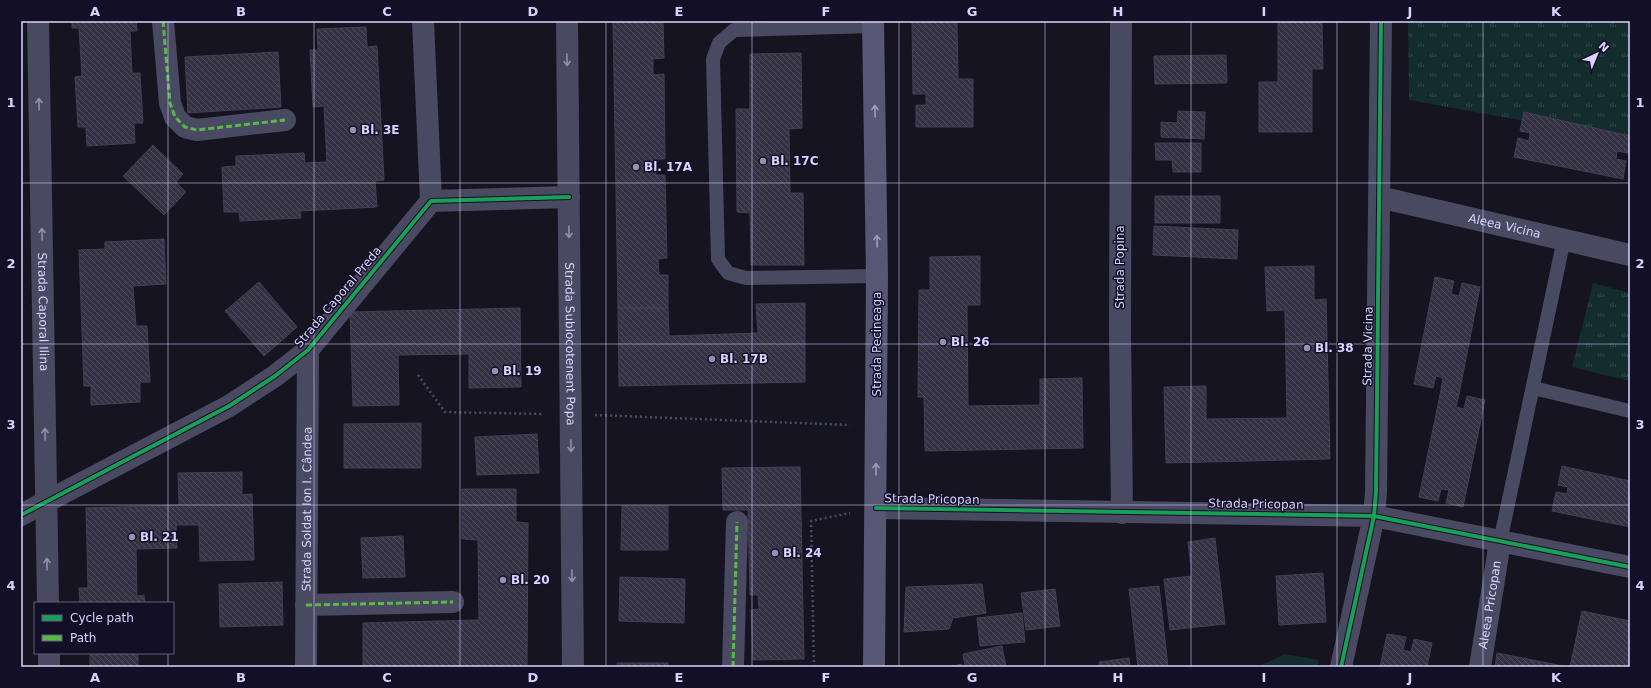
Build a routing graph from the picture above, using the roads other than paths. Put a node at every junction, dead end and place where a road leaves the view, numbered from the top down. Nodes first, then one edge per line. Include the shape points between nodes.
1 (38, 21) edge
2 (163, 21) edge
3 (423, 21) edge
4 (567, 21) edge
5 (1121, 21) edge
6 (1381, 21) edge
7 (873, 23) edge
8 (285, 120) dead end
9 (569, 197) junction
10 (1379, 197) junction
11 (431, 201) junction
12 (1564, 239) junction
13 (1630, 255) edge
14 (877, 276) junction
15 (308, 350) junction
16 (1533, 388) junction
17 (1630, 411) edge
18 (46, 502) junction
19 (876, 508) junction
20 (1122, 512) junction
21 (21, 515) edge
22 (1374, 516) junction
23 (737, 522) dead end
24 (1500, 542) junction
25 (1630, 567) edge
26 (48, 602) edge
27 (453, 602) dead end
28 (306, 605) junction
29 (49, 654) edge
30 (49, 667) edge
31 (306, 667) edge
32 (573, 667) edge
33 (733, 667) edge
34 (874, 667) edge
35 (1341, 667) edge
36 (1480, 667) edge

18 -> 1 street, Strada Caporal Ilina
2 - 8 street via 170,103 175,117 185,127 197,130
3 - 11 street
4 -> 9 street, Strada Sublocotenent Popa
5 - 20 street, Strada Popina
6 - 10 street, Strada Vicina
14 -> 7 street, Strada Pecineaga
7 - 14 lane via 734,30 719,43 713,58 718,259 728,273 746,278
9 - 11 street
9 -> 32 street, Strada Sublocotenent Popa
10 - 12 street, Aleea Vicina
10 - 22 street, Strada Vicina
11 - 15 street, Strada Caporal Preda
12 - 13 street, Aleea Vicina
12 - 16 lane
19 -> 14 street, Strada Pecineaga
15 - 18 street, Strada Caporal Preda via 275,376 229,406
15 - 28 street, Strada Soldat Ion I. Cândea
16 - 17 lane
16 - 24 lane
18 - 21 street, Strada Caporal Preda
26 -> 18 street, Strada Caporal Ilina
19 - 20 street, Strada Pricopan
19 - 34 street, Strada Pecineaga
20 - 22 street, Strada Pricopan
22 - 24 street, Strada Pricopan
22 - 35 street, Strada Vicina
23 - 33 street
24 - 25 street, Strada Pricopan
24 - 36 street, Aleea Pricopan
27 - 28 street
28 - 31 street, Strada Soldat Ion I. Cândea
29 - 30 street

